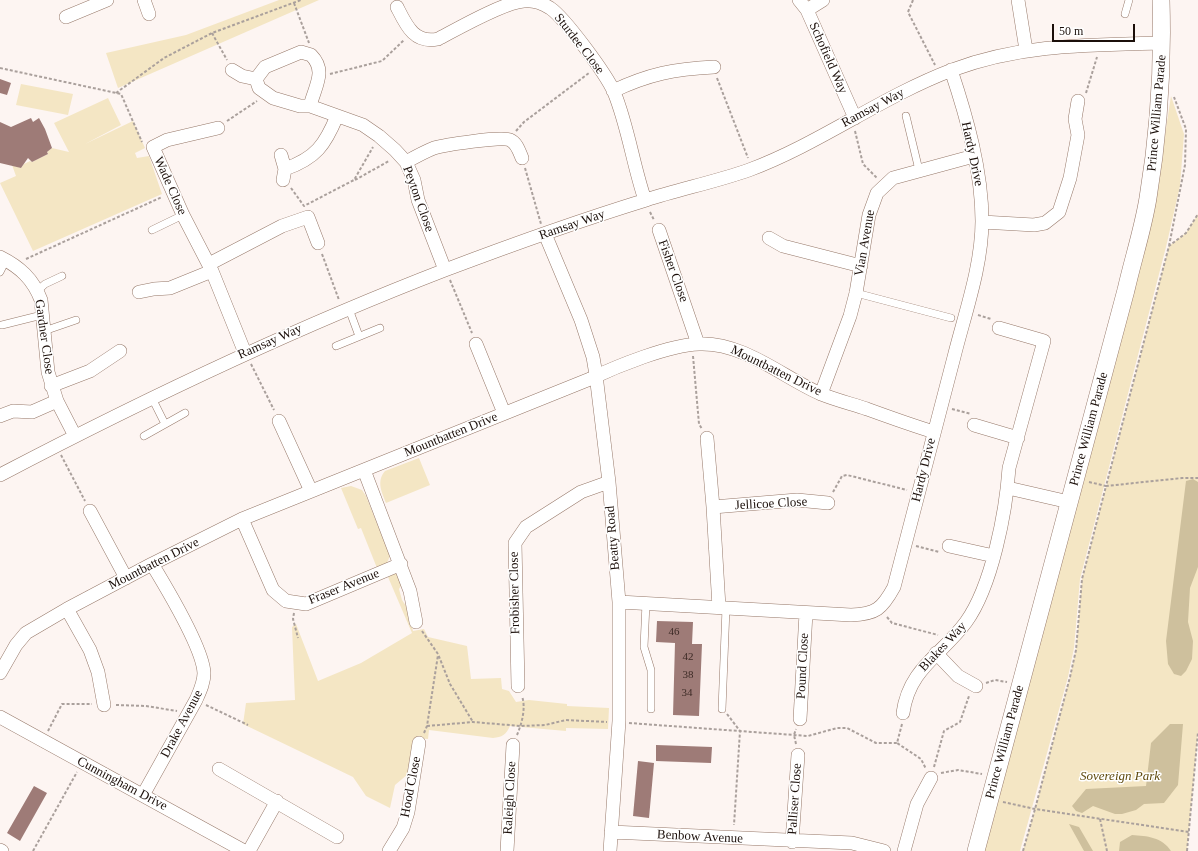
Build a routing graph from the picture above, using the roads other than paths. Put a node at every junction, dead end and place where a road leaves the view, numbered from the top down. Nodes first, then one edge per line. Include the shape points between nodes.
1 (108, 0) edge
2 (144, 0) edge
3 (823, 0) edge
4 (1018, 0) edge
5 (1129, 0) edge
6 (1161, 0) edge
7 (540, 1) edge
8 (803, 5) edge
9 (397, 7) dead end
10 (150, 14) dead end
11 (1125, 14) dead end
12 (66, 17) dead end
13 (1162, 43) junction
14 (1026, 50) junction
15 (714, 67) road end
16 (232, 70) road end
17 (946, 73) junction
18 (256, 79) junction
19 (613, 91) junction
20 (1078, 101) road end
21 (310, 106) junction
22 (337, 116) junction
23 (906, 116) dead end
24 (854, 118) junction
25 (218, 128) road end
26 (281, 155) dead end
27 (974, 156) junction
28 (522, 158) road end
29 (403, 159) junction
30 (919, 170) junction
31 (645, 200) junction
32 (183, 215) junction
33 (982, 222) junction
34 (152, 230) dead end
35 (659, 230) road end
36 (545, 234) junction
37 (769, 238) dead end
38 (318, 243) road end
39 (2, 263) edge
40 (861, 266) junction
41 (210, 268) junction
42 (445, 270) junction
43 (62, 276) dead end
44 (37, 291) junction
45 (139, 292) dead end
46 (856, 293) junction
47 (345, 310) junction
48 (42, 315) junction
49 (951, 318) dead end
50 (76, 320) dead end
51 (2, 325) dead end
52 (380, 328) dead end
53 (999, 328) road end
54 (44, 331) junction
55 (359, 336) junction
56 (476, 344) road end
57 (695, 344) junction
58 (336, 346) dead end
59 (120, 351) dead end
60 (244, 353) junction
61 (596, 376) junction
62 (51, 386) junction
63 (821, 394) junction
64 (152, 398) junction
65 (56, 400) junction
66 (185, 413) dead end
67 (504, 413) junction
68 (0, 416) edge
69 (279, 421) road end
70 (165, 424) junction
71 (974, 425) road end
72 (934, 432) junction
73 (75, 436) junction
74 (144, 436) dead end
75 (707, 438) road end
76 (1018, 438) junction
77 (364, 470) junction
78 (0, 475) edge
79 (609, 482) junction
80 (1008, 488) junction
81 (311, 491) junction
82 (1069, 502) junction
83 (828, 503) road end
84 (714, 507) junction
85 (90, 511) road end
86 (242, 519) junction
87 (949, 546) road end
88 (994, 556) junction
89 (152, 564) junction
90 (401, 564) junction
91 (126, 578) junction
92 (619, 602) junction
93 (646, 603) junction
94 (722, 607) junction
95 (67, 609) junction
96 (806, 613) junction
97 (416, 622) road end
98 (936, 653) junction
99 (0, 673) edge
100 (518, 686) road end
101 (976, 686) road end
102 (104, 705) dead end
103 (651, 709) dead end
104 (722, 709) road end
105 (902, 713) road end
106 (0, 717) edge
107 (800, 719) road end
108 (419, 744) road end
109 (513, 745) road end
110 (798, 755) road end
111 (219, 770) dead end
112 (930, 778) road end
113 (143, 795) junction
114 (276, 801) junction
115 (611, 832) junction
116 (337, 836) dead end
117 (792, 842) junction
118 (733, 845) edge
119 (244, 851) edge
120 (249, 851) edge
121 (389, 851) edge
122 (507, 851) edge
123 (610, 851) edge
124 (884, 851) edge
125 (904, 851) edge
126 (976, 851) edge

1 - 12 street
2 - 10 street
3 - 8 street
4 - 14 street
5 - 11 lane
6 - 13 street, Prince William Parade
7 - 9 street, Sturdee Close via 523,1 507,5 438,39 424,40 412,33
7 - 19 street, Sturdee Close via 558,15 599,67
8 - 24 street, Schofield Way
13 - 14 street, Ramsay Way via 1101,44
13 - 82 street, Prince William Parade via 1158,121 1148,199
14 - 17 street, Ramsay Way via 985,59
15 - 19 street via 675,69
16 - 18 street via 242,76
17 - 24 street, Ramsay Way via 912,87
17 - 27 street, Hardy Drive
18 - 21 street, Peyton Close via 259,88 265,94 300,106
18 - 21 street via 265,67 301,52 311,54 320,68
19 - 31 street, Sturdee Close
20 - 33 street via 1075,119 1078,135 1070,178 1059,212 1045,223 1034,225
21 - 22 street, Peyton Close
22 - 26 street via 324,144 315,154 284,174
22 - 29 street, Peyton Close via 363,125
23 - 30 lane
24 - 31 street, Ramsay Way via 752,168
25 - 32 street, Wade Close via 168,140 153,147
27 - 30 street
27 - 33 street, Hardy Drive
28 - 29 street via 510,139 449,144
29 - 42 street, Peyton Close via 414,180 418,200
30 - 40 street, Vian Avenue via 893,178 884,184 872,202
31 - 36 street, Ramsay Way
32 - 34 lane
32 - 41 street, Wade Close
33 - 72 street, Hardy Drive via 976,270
35 - 57 street, Fisher Close
36 - 42 street, Ramsay Way
36 - 61 street, Beatty Road via 581,320
37 - 40 street via 783,246
38 - 41 street via 306,211
39 - 44 street, Gardner Close via 18,267 27,275
40 - 46 street, Vian Avenue
41 - 45 street via 170,288
41 - 60 street, Wade Close
42 - 47 street, Ramsay Way
43 - 44 lane
44 - 48 street, Gardner Close
46 - 49 lane
46 - 63 street, Vian Avenue
47 - 55 lane
47 - 60 street, Ramsay Way
48 - 51 lane
48 - 54 street, Gardner Close
50 - 54 lane
52 - 55 lane
53 - 76 street, Blakes Way via 1044,341
54 - 62 street, Gardner Close
55 - 58 lane
56 - 67 street
57 - 61 street, Mountbatten Drive via 606,370
57 - 63 street, Mountbatten Drive via 716,345 744,354
59 - 62 street, Gardner Close via 90,371
60 - 64 street, Ramsay Way
61 - 67 street, Mountbatten Drive
61 - 79 street, Beatty Road
62 - 65 street, Gardner Close
63 - 72 street, Mountbatten Drive
64 - 70 lane
64 - 73 street, Ramsay Way
65 - 68 street via 32,412 13,411
65 - 73 street, Gardner Close
66 - 70 lane
67 - 77 street, Mountbatten Drive
69 - 81 street
70 - 74 lane
71 - 76 street
72 - 96 street, Hardy Drive via 894,587 886,601 868,615
73 - 78 street, Ramsay Way
75 - 84 street
76 - 80 street, Blakes Way via 1009,468
77 - 81 street, Mountbatten Drive
77 - 90 street
79 - 92 street, Beatty Road
79 - 100 street, Frobisher Close via 582,492 526,527 514,542
80 - 82 street
80 - 88 street, Blakes Way
81 - 86 street, Mountbatten Drive
82 - 126 street, Prince William Parade
83 - 84 street, Jellicoe Close via 783,501
84 - 94 street
85 - 91 street
86 - 89 street, Mountbatten Drive
86 - 90 street, Fraser Avenue via 273,590 286,601 296,604 306,604
87 - 88 street
88 - 98 street, Blakes Way via 988,578 967,621
89 - 91 street, Mountbatten Drive
89 - 113 street, Drake Avenue via 198,650 204,674 203,685 196,700
90 - 97 street
91 - 95 street, Mountbatten Drive
92 - 93 street
92 - 115 street, Beatty Road via 619,721
93 - 94 street
93 - 103 lane via 644,647 651,670
94 - 96 street
94 - 104 lane
95 - 99 street, Mountbatten Drive via 26,634 16,645
95 - 102 street via 90,650 98,672
96 - 107 street, Pound Close
98 - 101 street via 958,676
98 - 105 street, Blakes Way via 914,679 904,700
106 - 113 street, Cunningham Drive
108 - 121 street, Hood Close via 408,812 403,828
109 - 122 street, Raleigh Close
110 - 117 street, Palliser Close
111 - 114 street
112 - 125 street via 917,804
113 - 119 street, Cunningham Drive
114 - 116 street
114 - 120 street
115 - 118 street, Benbow Avenue
115 - 123 street, Beatty Road
117 - 118 street, Benbow Avenue
117 - 124 street, Benbow Avenue via 852,844

